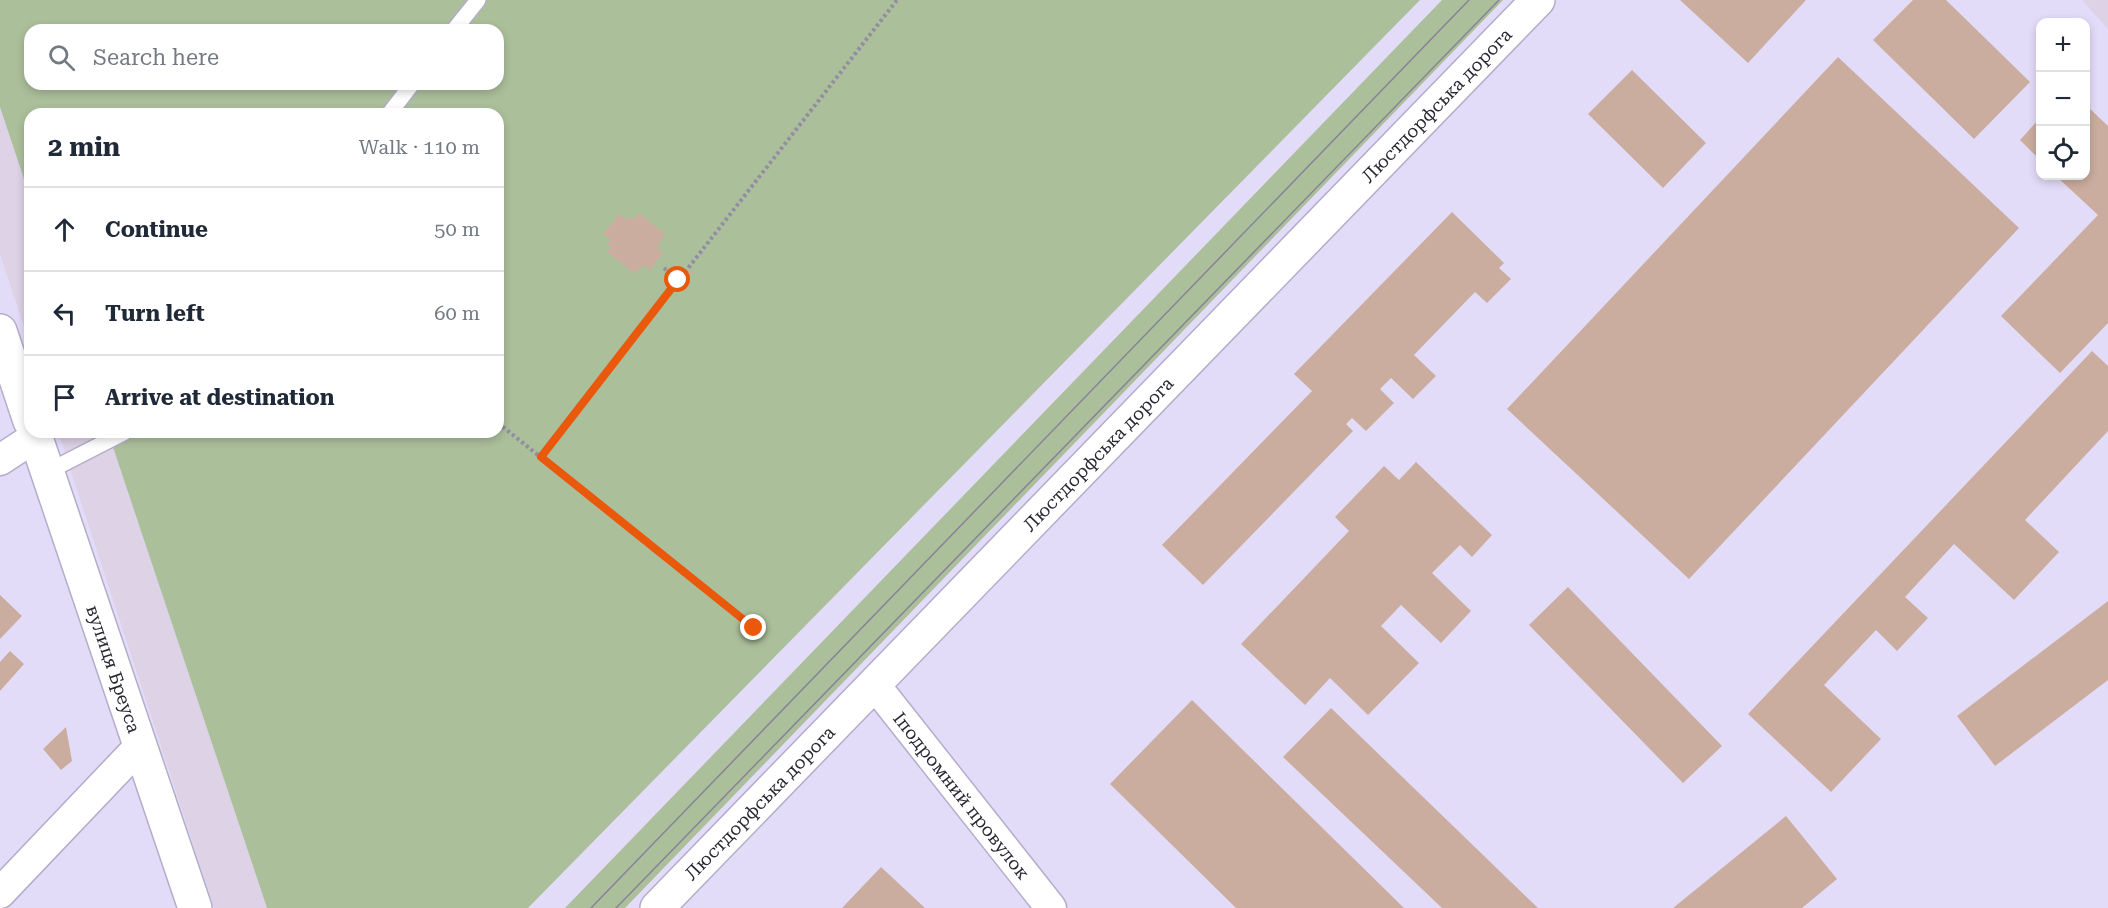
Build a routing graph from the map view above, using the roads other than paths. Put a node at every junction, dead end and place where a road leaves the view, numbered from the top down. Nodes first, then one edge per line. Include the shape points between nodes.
1 (478, 0) edge
2 (1538, 0) edge
3 (459, 24) edge
4 (407, 90) edge
5 (393, 108) edge
6 (0, 331) edge
7 (24, 403) edge
8 (24, 438) edge
9 (36, 438) edge
10 (112, 438) edge
11 (0, 460) edge
12 (47, 472) junction
13 (874, 684) junction
14 (140, 746) junction
15 (0, 892) edge
16 (195, 908) edge
17 (657, 908) edge
18 (1051, 908) edge

1 - 3 lane
2 - 13 main road, Люстдорфська дорога
4 - 5 lane
6 - 7 main road, вулиця Бреуса
8 - 11 street
9 - 12 main road, вулиця Бреуса
10 - 12 lane
12 - 14 main road, вулиця Бреуса
13 - 17 main road, Люстдорфська дорога
13 - 18 street, Іподромний провулок
14 - 15 street
14 - 16 main road, вулиця Бреуса

